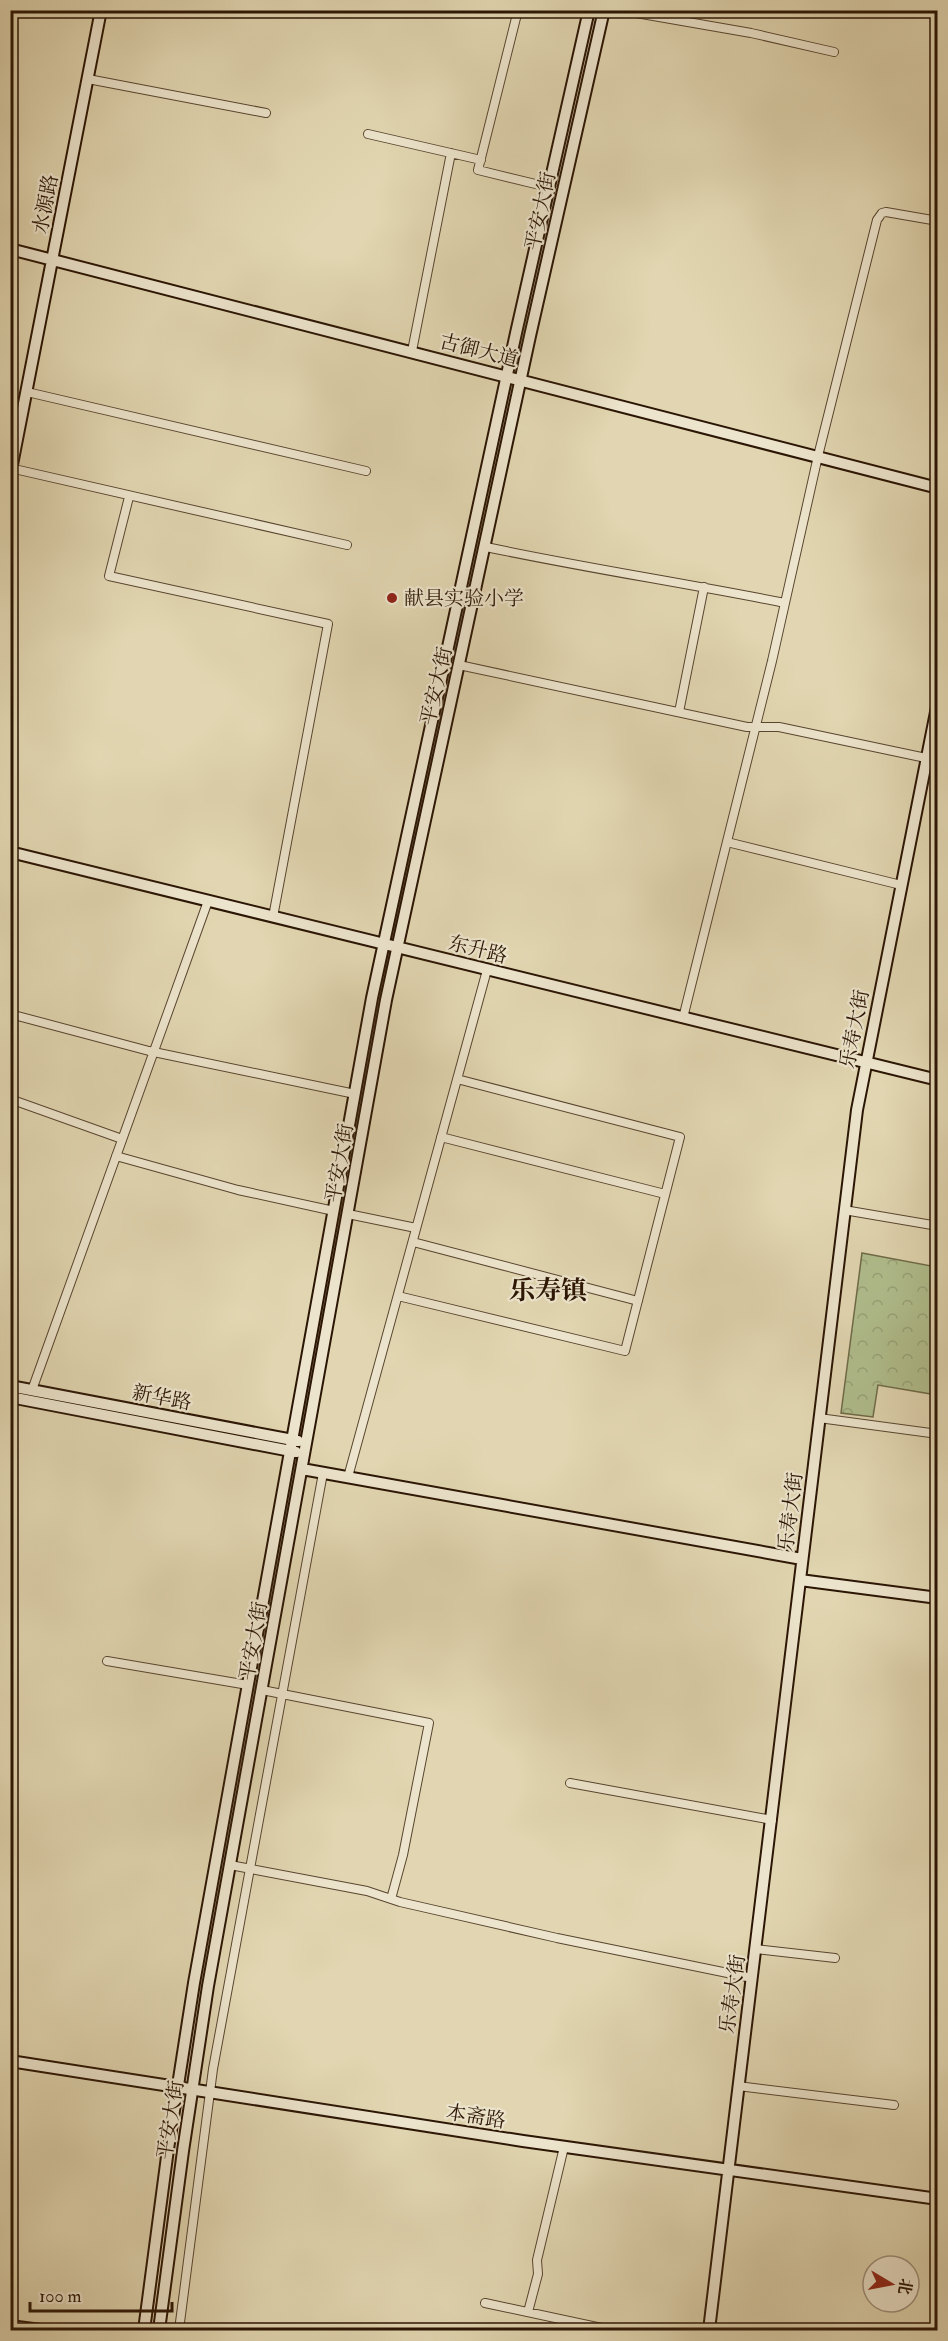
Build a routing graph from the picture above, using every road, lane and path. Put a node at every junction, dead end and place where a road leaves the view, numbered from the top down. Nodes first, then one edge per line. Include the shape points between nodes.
1 (101, 10) edge
2 (518, 10) edge
3 (589, 10) edge
4 (604, 10) edge
5 (619, 10) edge
6 (834, 52) dead end
7 (88, 79) junction
8 (266, 113) dead end
9 (368, 134) dead end
10 (451, 153) junction
11 (481, 160) junction
12 (548, 187) junction
13 (938, 221) edge
14 (10, 249) edge
15 (52, 260) junction
16 (412, 351) junction
17 (507, 376) junction
18 (521, 379) junction
19 (27, 392) junction
20 (818, 456) junction
21 (11, 471) edge
22 (366, 471) dead end
23 (938, 488) edge
24 (129, 496) junction
25 (347, 545) dead end
26 (486, 546) junction
27 (704, 587) junction
28 (785, 603) junction
29 (459, 665) junction
30 (938, 702) edge
31 (679, 712) junction
32 (756, 727) junction
33 (926, 758) junction
34 (727, 842) junction
35 (10, 852) edge
36 (901, 885) junction
37 (208, 901) junction
38 (273, 917) junction
39 (383, 944) junction
40 (397, 948) junction
41 (487, 970) junction
42 (10, 1014) edge
43 (683, 1018) junction
44 (154, 1052) junction
45 (866, 1063) junction
46 (457, 1079) junction
47 (938, 1080) edge
48 (355, 1094) junction
49 (10, 1099) edge
50 (441, 1137) junction
51 (122, 1139) junction
52 (116, 1156) junction
53 (665, 1194) junction
54 (844, 1210) junction
55 (334, 1211) junction
56 (348, 1214) junction
57 (938, 1227) edge
58 (416, 1228) junction
59 (413, 1242) junction
60 (398, 1296) junction
61 (638, 1301) junction
62 (10, 1386) edge
63 (32, 1390) junction
64 (10, 1398) edge
65 (819, 1418) junction
66 (938, 1434) edge
67 (292, 1440) junction
68 (307, 1443) junction
69 (290, 1451) junction
70 (305, 1454) junction
71 (302, 1469) junction
72 (323, 1473) junction
73 (348, 1477) junction
74 (802, 1559) junction
75 (800, 1580) junction
76 (938, 1598) edge
77 (107, 1661) dead end
78 (248, 1685) junction
79 (262, 1690) junction
80 (282, 1694) junction
81 (570, 1783) dead end
82 (772, 1820) junction
83 (230, 1864) junction
84 (250, 1868) junction
85 (391, 1899) junction
86 (756, 1949) junction
87 (835, 1958) dead end
88 (752, 1978) junction
89 (10, 2061) edge
90 (738, 2086) junction
91 (178, 2087) junction
92 (192, 2089) junction
93 (210, 2092) junction
94 (894, 2105) dead end
95 (564, 2147) junction
96 (727, 2170) junction
97 (938, 2199) edge
98 (485, 2303) dead end
99 (528, 2312) junction
100 (10, 2326) edge
101 (41, 2331) edge
102 (144, 2331) edge
103 (159, 2331) edge
104 (178, 2331) edge
105 (611, 2331) edge
106 (709, 2331) edge

1 - 7 main road, 水源路
2 - 11 street
3 - 12 main road, 平安大街
4 - 18 main road, 平安大街
5 - 6 street
7 - 8 street
7 - 15 main road, 水源路
9 - 10 street
10 - 11 street
10 - 16 street
11 - 12 street via 478,170
12 - 17 main road, 平安大街
13 - 20 street via 886,212 877,220
14 - 15 main road, 古御大道
15 - 16 main road, 古御大道
15 - 19 main road, 水源路
16 - 17 main road, 古御大道
17 - 18 main road, 古御大道
17 - 39 main road, 平安大街
18 - 20 main road, 古御大道
18 - 26 main road, 平安大街
19 - 21 main road, 水源路
19 - 22 street
20 - 23 main road, 古御大道
20 - 28 street
21 - 24 street
24 - 25 street
24 - 38 street via 110,576 328,624
26 - 27 street
26 - 29 main road, 平安大街
27 - 28 street
27 - 31 street
28 - 32 street
29 - 31 street
29 - 40 main road, 平安大街
30 - 33 main road, 乐寿大街
31 - 32 street
32 - 33 street via 779,727
32 - 34 street
33 - 36 main road, 乐寿大街
34 - 36 street
34 - 43 street
35 - 37 main road, 东升路
36 - 45 main road, 乐寿大街
37 - 38 main road, 东升路
37 - 44 street
38 - 39 main road, 东升路
39 - 40 main road, 东升路
39 - 48 main road, 平安大街
40 - 41 main road, 东升路
40 - 56 main road, 平安大街
41 - 43 main road, 东升路
41 - 46 street
42 - 44 street
43 - 45 main road, 东升路
44 - 48 street
44 - 51 street
45 - 47 main road, 东升路
45 - 54 main road, 乐寿大街
46 - 50 street
46 - 53 street via 680,1137
48 - 55 main road, 平安大街
49 - 51 street
50 - 53 street
50 - 58 street
51 - 52 street
52 - 55 street via 238,1190
52 - 63 street
53 - 61 street
54 - 57 street
54 - 65 main road, 乐寿大街
55 - 67 main road, 平安大街
56 - 58 street
56 - 68 main road, 平安大街
58 - 59 street
59 - 60 street
59 - 61 street
60 - 61 street via 625,1351
60 - 73 street
62 - 63 main road, 新华路
63 - 67 main road, 新华路
64 - 69 main road, 新华路
65 - 66 street
65 - 74 main road, 乐寿大街
67 - 68 main road, 新华路
67 - 69 main road, 平安大街
68 - 70 main road, 平安大街
69 - 70 main road, 新华路
69 - 78 main road, 平安大街
70 - 71 main road, 平安大街
71 - 72 main road
71 - 79 main road, 平安大街
72 - 73 main road
72 - 80 street
73 - 74 main road
74 - 75 main road, 乐寿大街
75 - 76 main road
75 - 82 main road, 乐寿大街
77 - 78 street
78 - 91 main road, 平安大街
79 - 80 street
79 - 83 main road, 平安大街
80 - 84 street
80 - 85 street via 429,1723
81 - 82 street
82 - 86 main road, 乐寿大街
83 - 84 street
83 - 92 main road, 平安大街
84 - 85 street
84 - 93 street
85 - 88 street
86 - 87 street
86 - 88 main road, 乐寿大街
88 - 90 main road, 乐寿大街
89 - 91 main road, 本斋路
90 - 94 street
90 - 96 main road, 乐寿大街
91 - 92 main road, 本斋路
91 - 102 main road, 平安大街
92 - 93 main road, 本斋路
92 - 103 main road, 平安大街
93 - 95 main road, 本斋路
93 - 104 street
95 - 96 main road, 本斋路
95 - 99 street
96 - 97 main road, 本斋路
96 - 106 main road, 乐寿大街
98 - 99 street
99 - 105 street
100 - 101 main road

